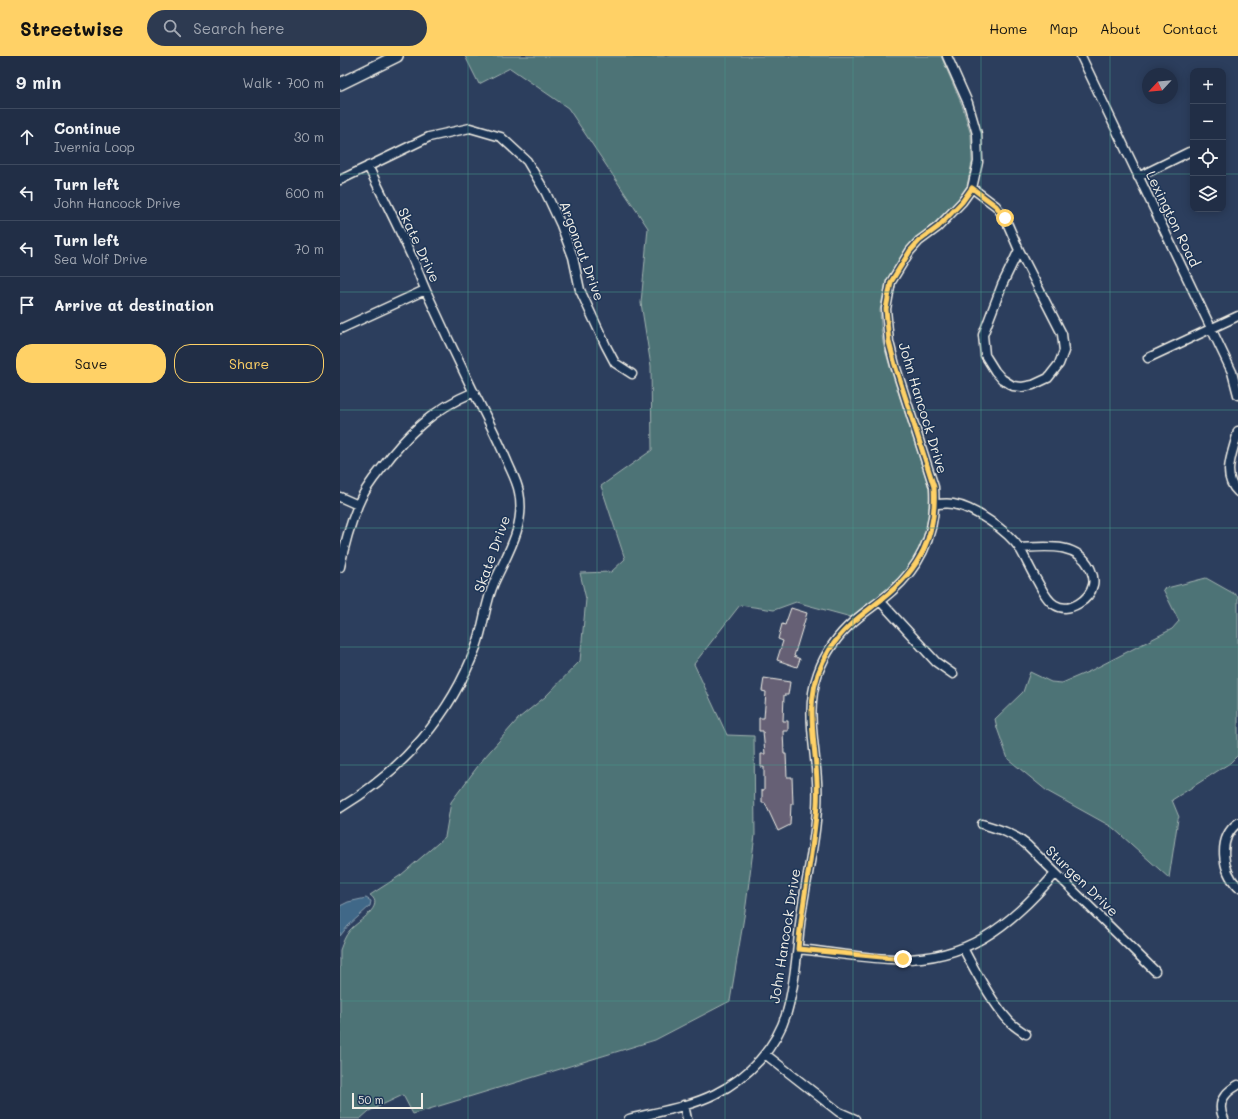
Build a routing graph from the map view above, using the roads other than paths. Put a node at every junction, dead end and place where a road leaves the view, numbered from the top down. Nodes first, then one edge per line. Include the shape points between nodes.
1 (396, 56) edge
2 (947, 56) edge
3 (1081, 56) edge
4 (340, 84) edge
5 (1189, 152) dead end
6 (368, 166) junction
7 (1138, 177) junction
8 (340, 180) edge
9 (972, 188) junction
10 (1019, 250) junction
11 (425, 290) junction
12 (1238, 316) edge
13 (1211, 328) junction
14 (340, 329) edge
15 (1148, 358) dead end
16 (632, 374) dead end
17 (474, 392) junction
18 (1238, 395) edge
19 (1238, 431) edge
20 (1238, 492) edge
21 (340, 496) edge
22 (935, 504) junction
23 (358, 505) junction
24 (1019, 548) junction
25 (340, 567) edge
26 (880, 601) junction
27 (953, 674) dead end
28 (340, 808) edge
29 (1238, 823) edge
30 (982, 824) dead end
31 (1055, 874) junction
32 (1238, 887) edge
33 (963, 948) junction
34 (798, 949) junction
35 (1155, 971) dead end
36 (1026, 1034) dead end
37 (765, 1054) junction
38 (1238, 1085) edge
39 (684, 1105) junction
40 (629, 1119) edge
41 (687, 1119) edge
42 (855, 1119) edge
43 (1224, 1119) edge

1 - 4 main road
2 - 9 street, John Hancock Drive via 968,103 977,134 978,162
3 - 7 street, Lexington Road
5 - 7 street
6 - 8 street, Argonaut Drive
6 - 11 street, Skate Drive via 410,252
6 - 16 street, Argonaut Drive via 440,134 470,128 501,137 527,161 546,193 573,257 580,290 606,346 615,363
7 - 13 street, Lexington Road
9 - 10 street via 996,206 1005,218
9 - 22 street, John Hancock Drive via 938,227 910,251 891,282 886,309 889,342 934,487
10 - 10 street via 1062,334 1064,351 1059,364 1048,378 1033,386 1022,387 1014,386 1002,379 995,371 985,355 982,336
11 - 14 street
11 - 17 street, Skate Drive
12 - 13 street
13 - 15 street
13 - 18 street, Lexington Road via 1232,372
17 - 23 street via 444,406 406,437 376,475
17 - 28 street, Skate Drive via 494,431 519,492 520,516 514,540 494,584 476,649 447,705 420,742 392,770
19 - 20 street via 1228,475
21 - 23 street
22 - 24 street via 954,504 968,509 999,527
22 - 26 street, John Hancock Drive via 934,519 925,549 907,576
23 - 25 street via 344,546
24 - 24 street via 1048,599 1056,606 1074,606 1087,596 1093,585 1093,576 1087,562 1075,552 1062,547
26 - 27 street via 936,662
26 - 34 street, John Hancock Drive via 838,638 818,672 814,688 811,724 817,804
29 - 32 street via 1232,827 1224,847 1229,874
30 - 31 street, Sturgen Drive via 1017,837
31 - 33 street via 997,930
31 - 35 street, Sturgen Drive
33 - 34 street via 926,958 903,959
33 - 36 street via 1000,1010
34 - 37 street, John Hancock Drive via 787,1010 775,1040
37 - 39 street, John Hancock Drive via 728,1087
37 - 42 street via 839,1112
38 - 43 street via 1228,1091 1222,1100 1221,1113
39 - 40 street, John Hancock Drive
39 - 41 street

